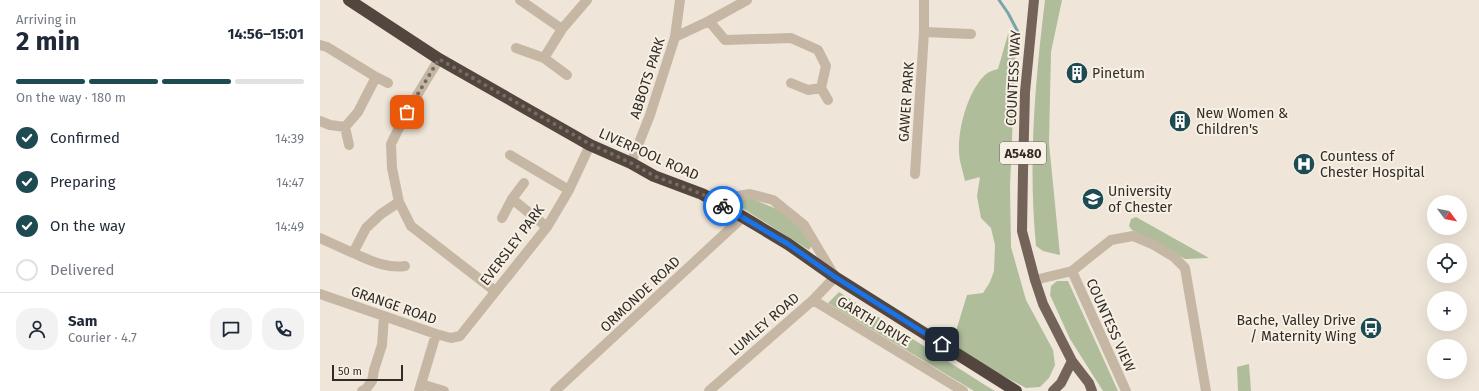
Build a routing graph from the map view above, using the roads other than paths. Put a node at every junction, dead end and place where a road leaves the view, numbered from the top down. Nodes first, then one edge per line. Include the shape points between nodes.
1 (349, 0) edge
2 (520, 0) edge
3 (586, 0) edge
4 (680, 0) edge
5 (924, 0) edge
6 (1034, 0) edge
7 (745, 1) edge
8 (709, 21) junction
9 (562, 29) junction
10 (924, 32) junction
11 (971, 34) dead end
12 (675, 37) junction
13 (320, 45) edge
14 (516, 48) dead end
15 (544, 58) junction
16 (439, 59) junction
17 (567, 75) dead end
18 (376, 77) junction
19 (388, 83) dead end
20 (791, 83) dead end
21 (821, 88) junction
22 (828, 100) dead end
23 (320, 121) edge
24 (345, 127) junction
25 (590, 144) junction
26 (349, 145) dead end
27 (510, 155) dead end
28 (631, 163) junction
29 (915, 174) dead end
30 (524, 183) dead end
31 (569, 190) junction
32 (512, 199) junction
33 (713, 200) junction
34 (399, 202) junction
35 (743, 217) junction
36 (502, 218) dead end
37 (547, 227) junction
38 (320, 238) edge
39 (353, 253) junction
40 (404, 266) dead end
41 (1072, 271) junction
42 (835, 277) junction
43 (1035, 280) junction
44 (495, 291) junction
45 (320, 294) edge
46 (813, 300) junction
47 (384, 316) junction
48 (436, 334) junction
49 (460, 336) joint
50 (1072, 361) junction
51 (420, 388) edge
52 (1090, 388) edge
53 (362, 391) edge
54 (444, 391) edge
55 (555, 391) edge
56 (709, 391) edge
57 (963, 391) edge
58 (1016, 391) edge
59 (1053, 391) edge
60 (1126, 391) edge
61 (1206, 391) edge

1 - 16 highway, LIVERPOOL ROAD
2 - 9 street
3 - 9 street
4 - 12 street, ABBOTS PARK
5 - 10 street, GAWER PARK
6 - 43 main road, COUNTESS WAY / A5480 via 1026,92 1022,231
7 - 8 street
8 - 12 street
8 - 21 street via 725,40 791,38 818,50 826,66
9 - 15 street
10 - 11 street
10 - 29 street, GAWER PARK
12 - 28 street, ABBOTS PARK via 650,115
13 - 18 street
14 - 15 street
15 - 17 street
16 - 25 highway, LIVERPOOL ROAD
16 - 34 street via 391,144 392,168
18 - 19 street
18 - 24 street via 358,112
20 - 21 street via 808,90
21 - 22 street
23 - 24 street
24 - 26 street
25 - 28 highway, LIVERPOOL ROAD
25 - 31 street, EVERSLEY PARK
27 - 31 street
28 - 33 highway, LIVERPOOL ROAD via 654,176
30 - 32 street
31 - 37 street, EVERSLEY PARK
32 - 36 street
32 - 37 street
33 - 35 highway, LIVERPOOL ROAD
33 - 42 street via 750,194 773,200 804,225
34 - 39 street via 366,228
34 - 44 street via 412,226
35 - 42 highway, LIVERPOOL ROAD
35 - 55 street, ORMONDE ROAD
37 - 44 street, EVERSLEY PARK
38 - 39 street
39 - 40 street via 379,264
41 - 43 street
41 - 60 street, COUNTESS VIEW
41 - 61 street via 1111,240 1133,236 1174,257 1185,268
42 - 46 street, LUMLEY ROAD
42 - 58 highway, LIVERPOOL ROAD
43 - 50 main road, COUNTESS WAY / A5480 via 1043,304
44 - 49 street, EVERSLEY PARK
45 - 47 street, GRANGE ROAD
46 - 56 street, LUMLEY ROAD
46 - 57 street, GARTH DRIVE
47 - 48 street, GRANGE ROAD
47 - 53 street via 382,346 372,381
48 - 49 street, GRANGE ROAD via 451,338
48 - 51 street
50 - 52 main road, COUNTESS WAY / A5480
50 - 59 main road via 1061,383
51 - 54 street

